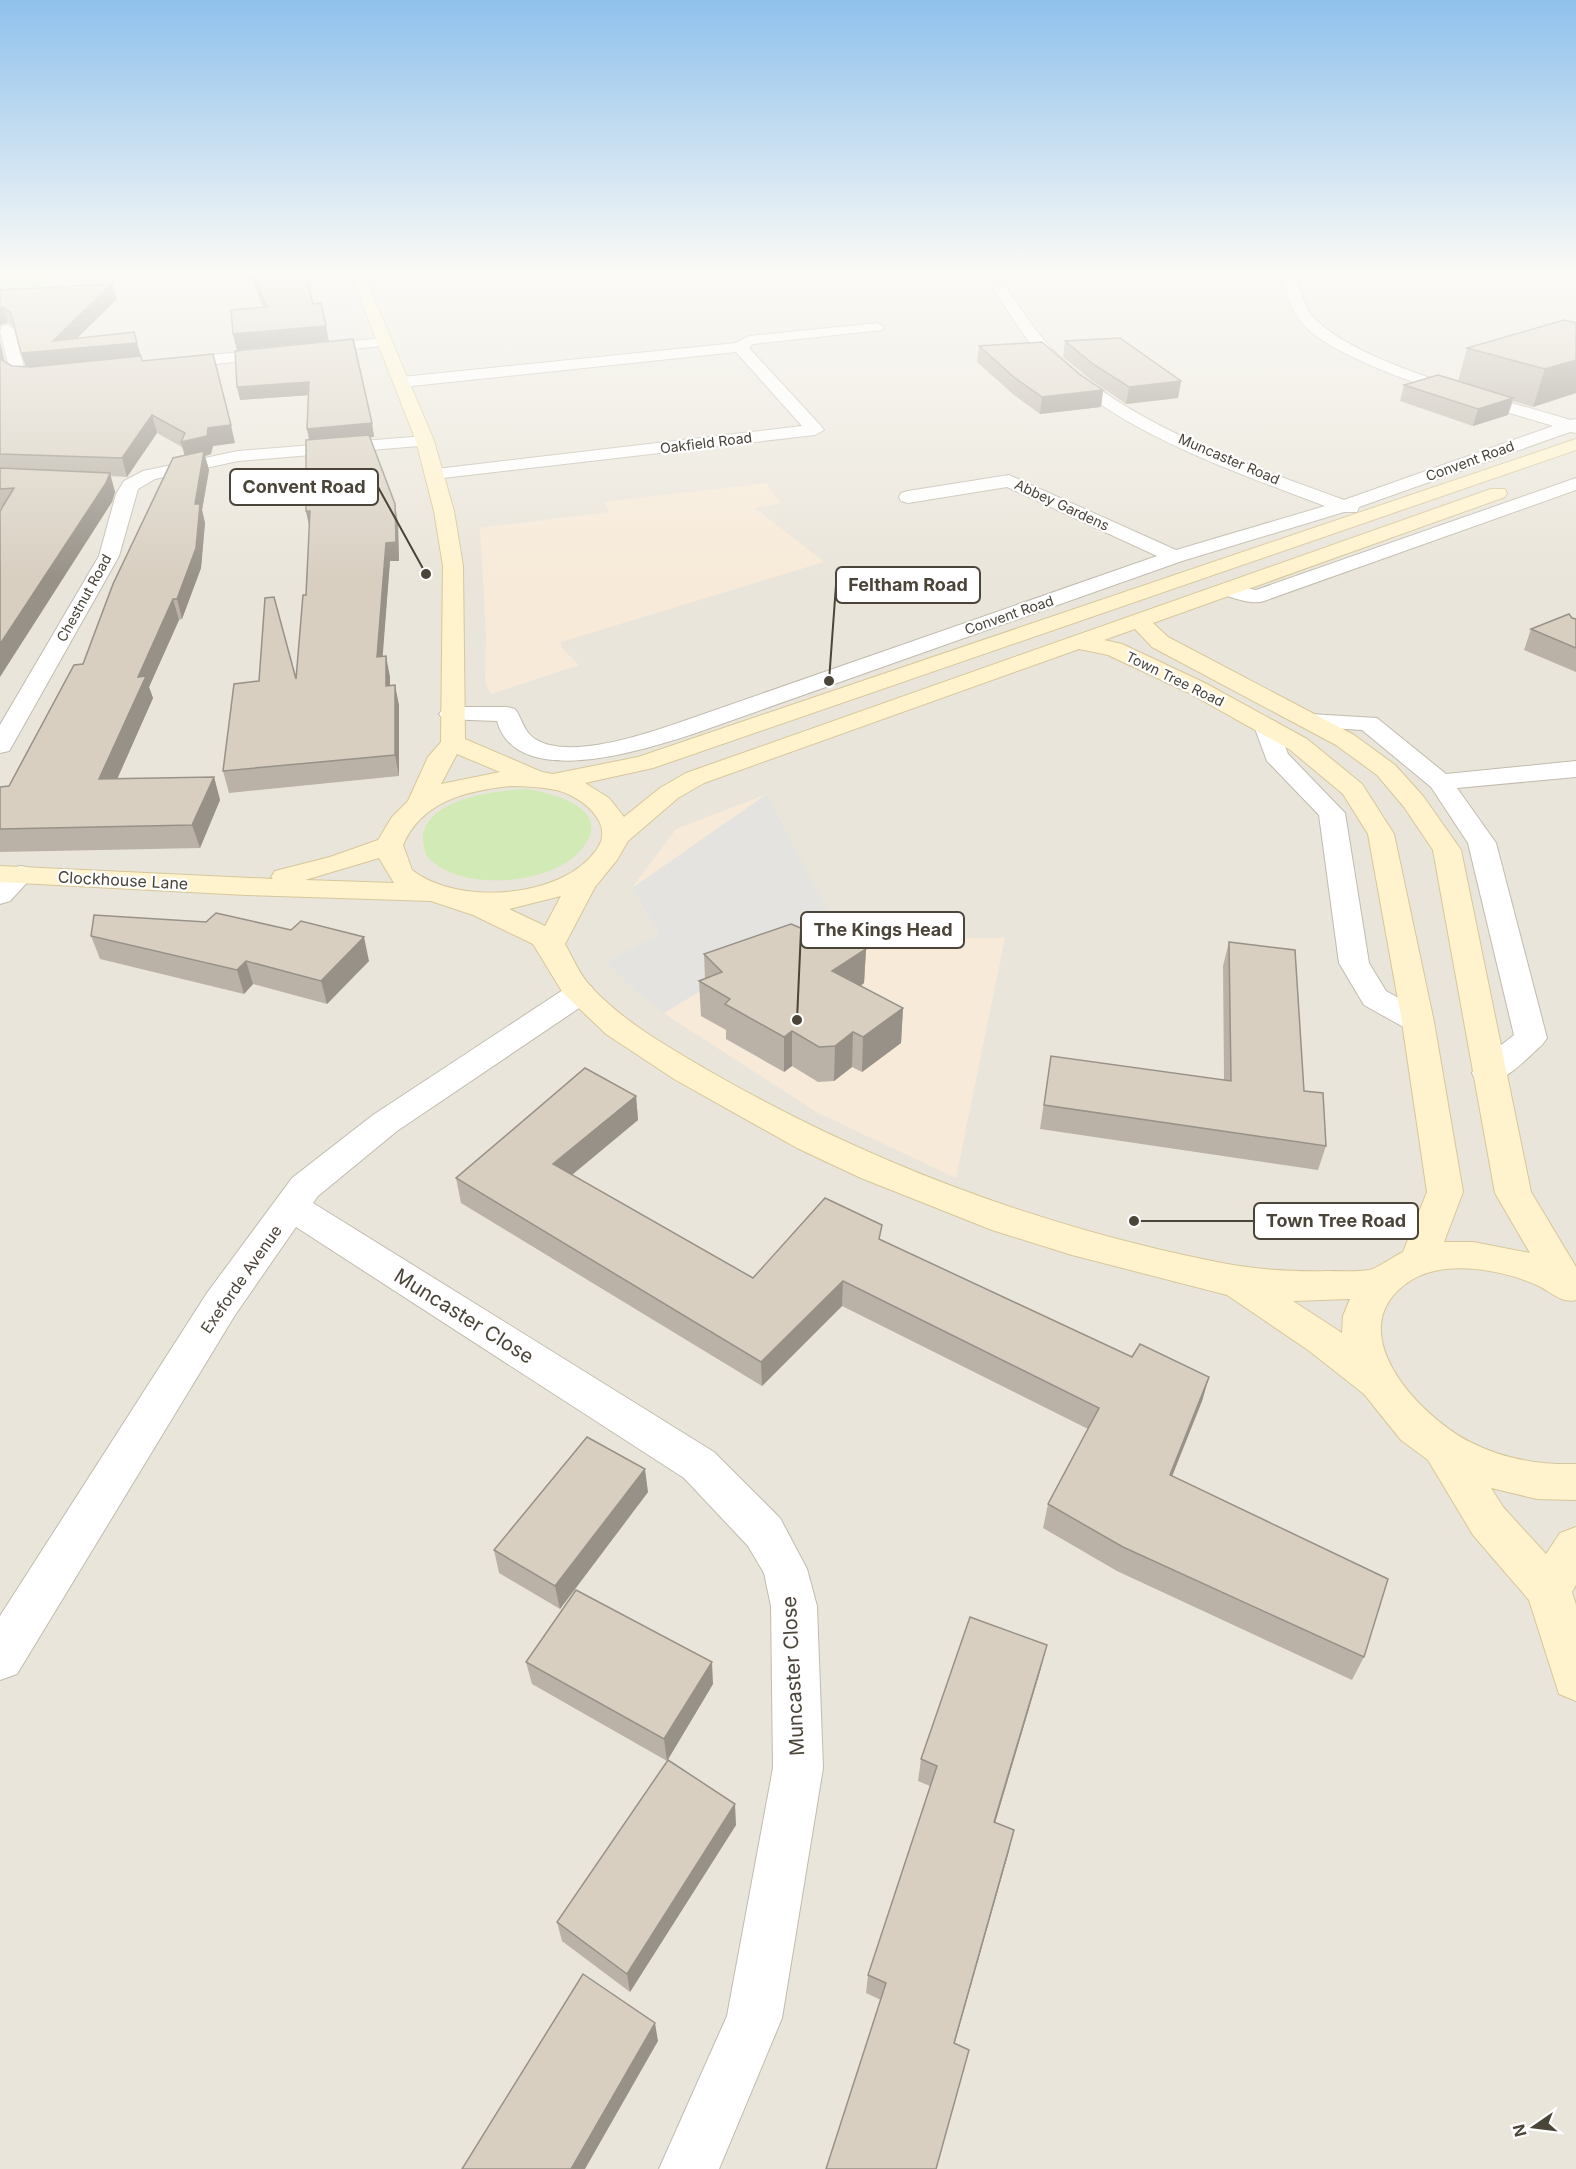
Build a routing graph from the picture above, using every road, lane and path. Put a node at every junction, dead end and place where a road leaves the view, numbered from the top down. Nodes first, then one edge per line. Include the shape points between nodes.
1 (400, 376) edge
2 (458, 376) edge
3 (766, 376) edge
4 (1074, 376) edge
5 (1412, 376) edge
6 (402, 382) junction
7 (1574, 430) edge
8 (425, 441) junction
9 (1576, 465) edge
10 (434, 474) junction
11 (107, 484) edge
12 (1576, 484) edge
13 (131, 485) junction
14 (908, 497) dead end
15 (1344, 506) junction
16 (1366, 514) junction
17 (1175, 557) junction
18 (1228, 590) junction
19 (1139, 621) junction
20 (1080, 643) junction
21 (452, 714) junction
22 (1310, 721) junction
23 (1266, 726) junction
24 (453, 743) junction
25 (0, 746) edge
26 (1576, 769) edge
27 (545, 781) junction
28 (1440, 782) junction
29 (419, 805) junction
30 (615, 838) junction
31 (389, 844) junction
32 (593, 870) junction
33 (10, 874) edge
34 (246, 887) junction
35 (431, 893) junction
36 (0, 895) edge
37 (463, 900) junction
38 (550, 945) junction
39 (580, 993) junction
40 (1418, 1022) junction
41 (1488, 1073) junction
42 (291, 1207) junction
43 (1418, 1261) junction
44 (1236, 1282) junction
45 (1381, 1284) junction
46 (1571, 1286) edge
47 (1373, 1377) junction
48 (1443, 1448) junction
49 (1576, 1482) edge
50 (1576, 1547) edge
51 (1548, 1589) junction
52 (0, 1658) edge
53 (1576, 1678) edge
54 (689, 2169) edge

1 - 6 main road
2 - 6 street
3 - 10 street, Oakfield Road via 815,430
4 - 15 street, Muncaster Road via 1137,418 1192,445
5 - 7 street
6 - 8 main road
7 - 15 street, Convent Road
7 - 16 main road, Convent Road
8 - 10 main road
8 - 13 street via 238,456 149,475
9 - 18 main road
10 - 21 main road via 453,566
11 - 13 street
12 - 18 street via 1257,597
13 - 25 street, Chestnut Road via 125,494 109,555
14 - 17 street, Abbey Gardens via 1009,481
15 - 16 street, Muncaster Road
15 - 17 street, Convent Road
16 - 27 main road, Convent Road via 644,763
17 - 21 street, Convent Road via 619,750 570,753 534,748 513,732 507,714
18 - 19 main road
19 - 20 main road
19 - 22 main road, Town Tree Road via 1161,642
20 - 23 main road, Town Tree Road via 1114,649
20 - 30 main road via 695,778 669,793
21 - 24 main road
22 - 28 street, Town Tree Road via 1368,723
22 - 41 main road, Town Tree Road via 1386,770 1447,850
23 - 40 main road, Town Tree Road via 1298,744 1353,789 1381,834
23 - 40 street via 1276,756 1332,813 1354,963 1375,998
24 - 27 main road
24 - 29 main road via 441,757
26 - 28 street
27 - 29 main road via 479,782 444,792
27 - 30 main road via 593,796 613,818
28 - 41 street, Town Tree Road via 1482,843 1531,1038
29 - 31 main road via 397,826
30 - 32 main road via 610,852
31 - 34 main road, Clockhouse Lane via 340,863
31 - 35 main road via 400,875
32 - 37 main road via 561,888 526,898
32 - 38 main road
33 - 34 main road, Clockhouse Lane
33 - 36 street
34 - 35 main road, Clockhouse Lane
35 - 37 main road
37 - 38 main road via 513,921
38 - 39 main road via 560,967
39 - 42 street, Exeforde Avenue via 385,1123 305,1187
39 - 44 main road via 624,1032 714,1087 774,1123 872,1171 1068,1241
40 - 43 main road, Town Tree Road via 1445,1192
41 - 46 main road, Town Tree Road via 1514,1193
42 - 52 street, Exeforde Avenue via 221,1304
42 - 54 street, Muncaster Close via 699,1465 764,1532 785,1569 794,1606 798,1768 754,2018
43 - 45 main road
43 - 46 main road via 1472,1255 1519,1263
44 - 45 main road
44 - 47 main road
45 - 47 main road via 1368,1299 1361,1328
47 - 48 main road via 1421,1432
48 - 49 main road via 1504,1475 1559,1484
48 - 51 main road via 1488,1521
50 - 51 main road
51 - 53 main road

